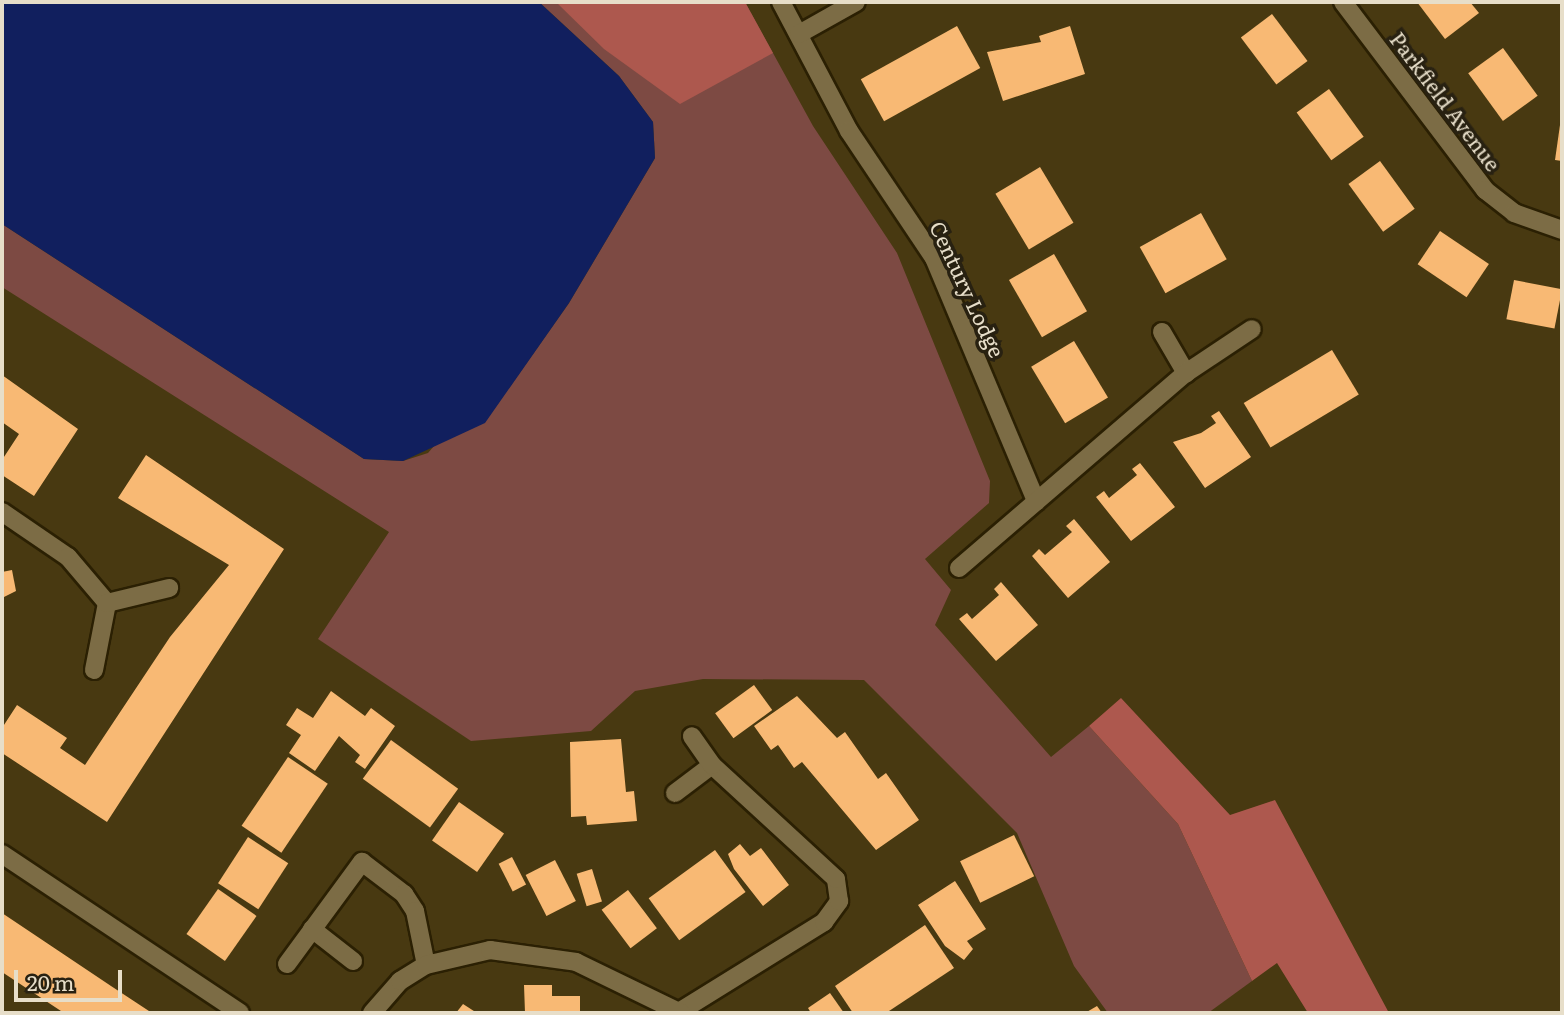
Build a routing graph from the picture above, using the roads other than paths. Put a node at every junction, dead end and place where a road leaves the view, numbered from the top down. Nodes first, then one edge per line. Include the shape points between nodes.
1 (781, 2) edge
2 (856, 2) edge
3 (1343, 2) edge
4 (799, 34) junction
5 (1562, 230) edge
6 (1252, 329) dead end
7 (1162, 332) dead end
8 (1186, 373) junction
9 (1036, 501) junction
10 (2, 512) edge
11 (959, 568) dead end
12 (169, 588) dead end
13 (107, 603) junction
14 (94, 670) dead end
15 (692, 736) dead end
16 (712, 765) junction
17 (675, 793) dead end
18 (2, 854) edge
19 (312, 929) junction
20 (353, 961) dead end
21 (287, 964) dead end
22 (426, 965) junction
23 (240, 1013) edge
24 (372, 1013) edge
25 (680, 1013) edge

1 - 4 street, Century Lodge
2 - 4 street
3 - 5 street, Parkfield Avenue via 1476,181 1514,213
4 - 9 street, Century Lodge via 849,131 934,258
6 - 8 street
7 - 8 street
8 - 9 street
9 - 11 street
10 - 13 street via 68,557
12 - 13 street
13 - 14 street
15 - 16 street
16 - 17 street
16 - 25 street via 836,879 839,901 824,922
18 - 23 street
19 - 20 street
19 - 21 street
19 - 22 street via 362,862 404,894 415,911
22 - 24 street via 400,981
22 - 25 street via 490,950 532,951 587,967

